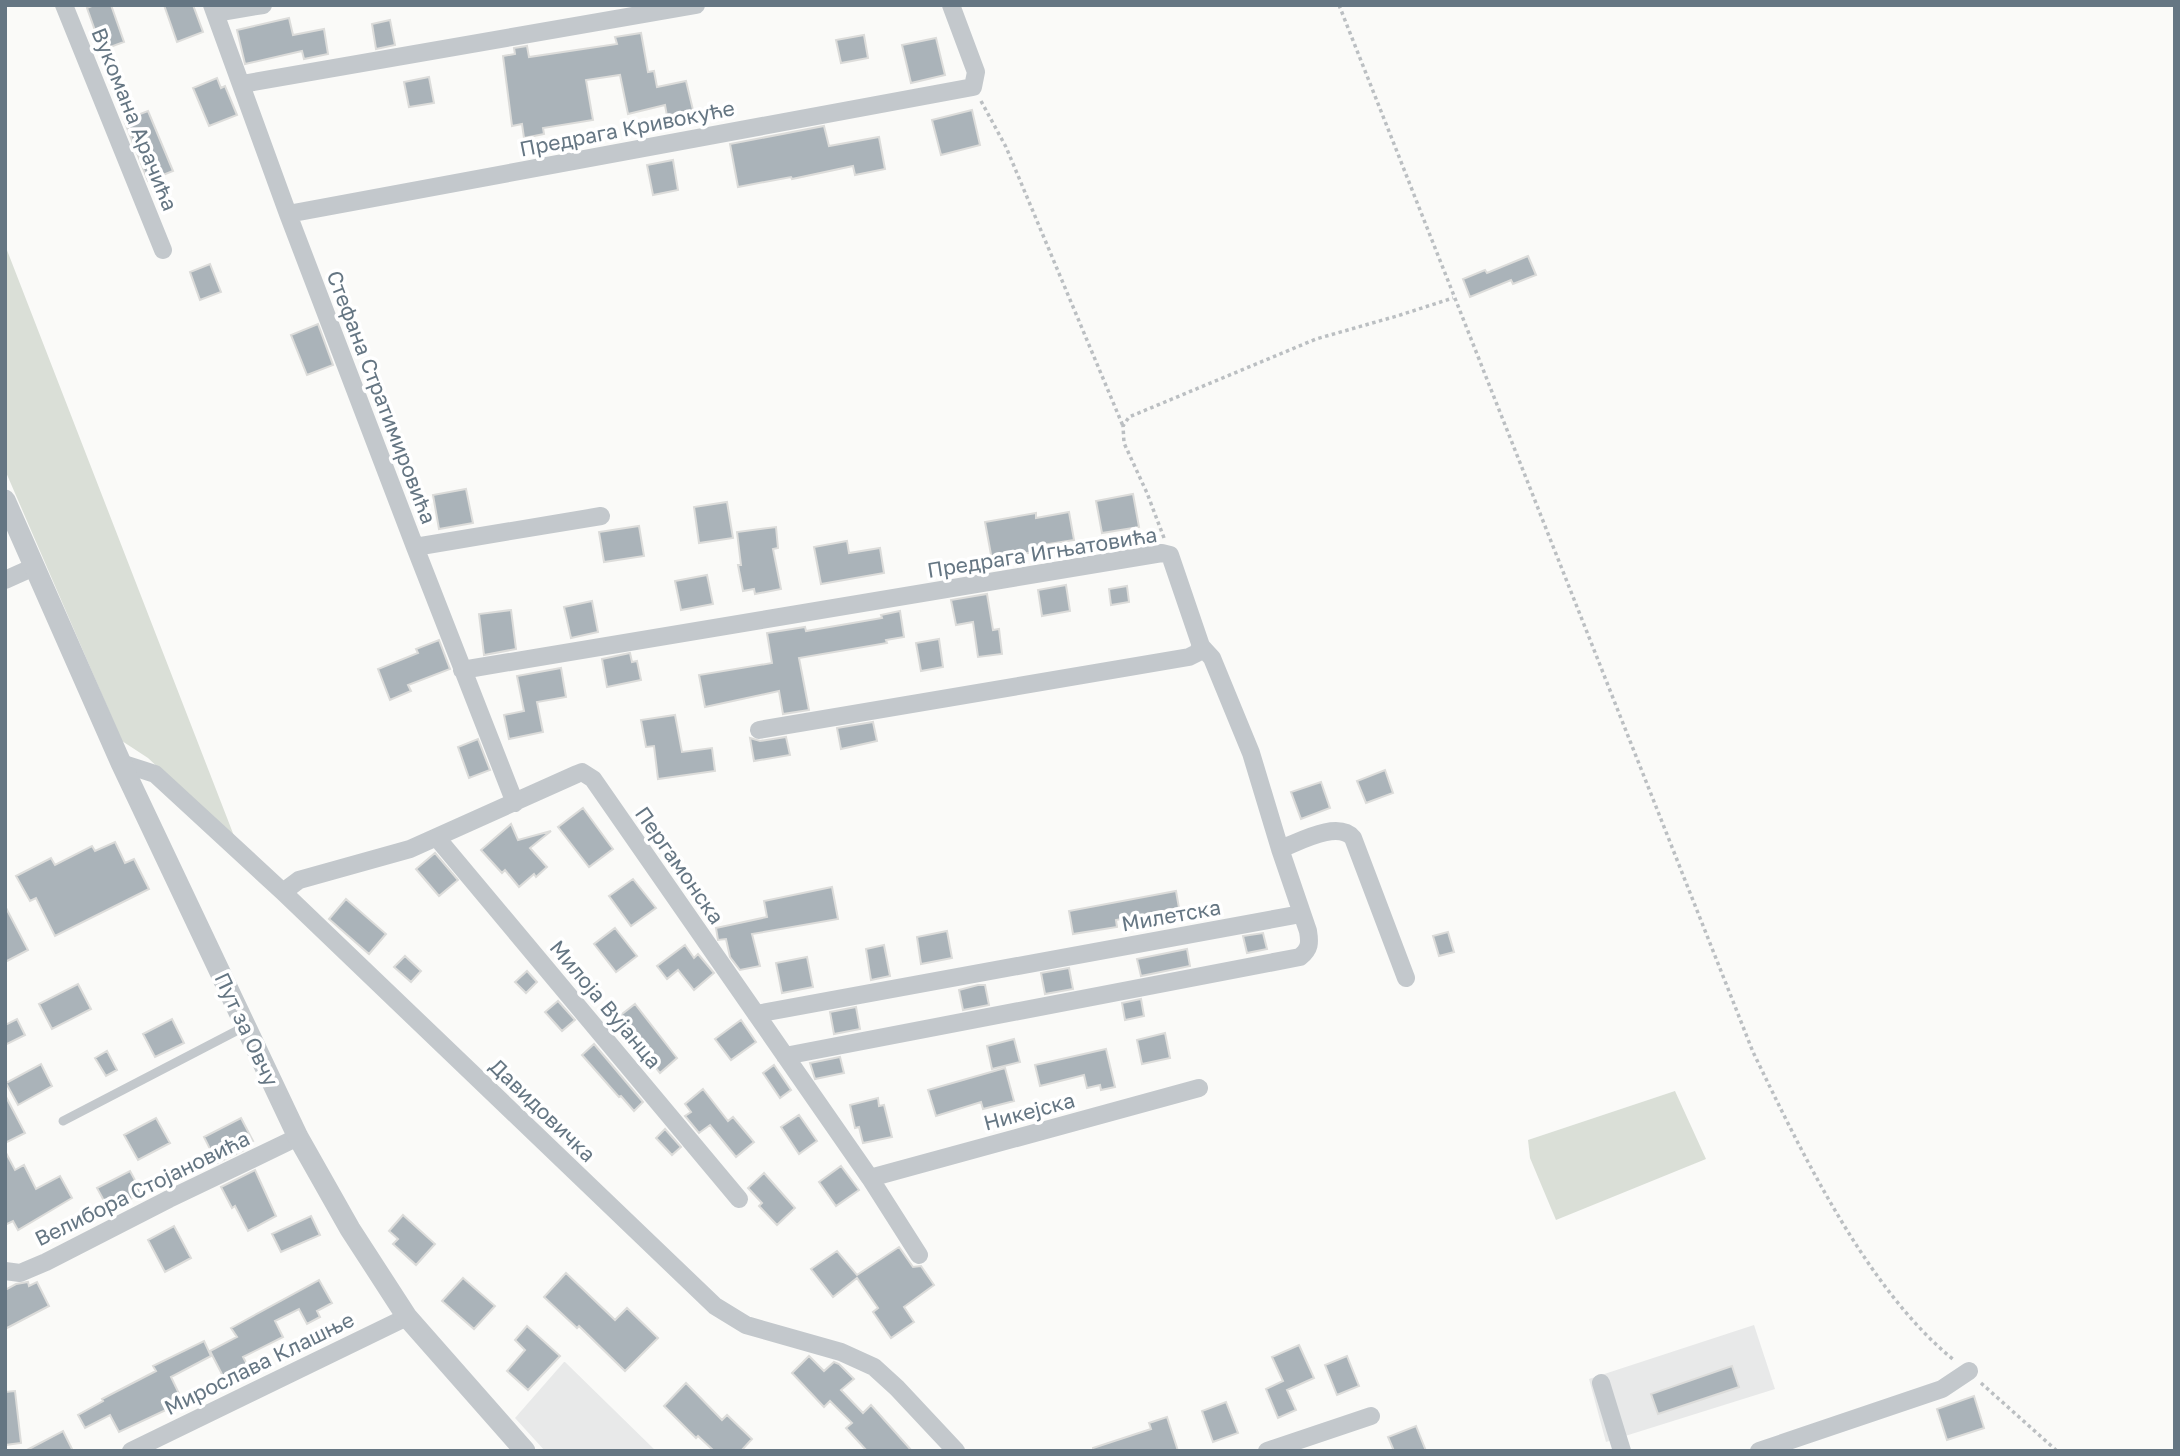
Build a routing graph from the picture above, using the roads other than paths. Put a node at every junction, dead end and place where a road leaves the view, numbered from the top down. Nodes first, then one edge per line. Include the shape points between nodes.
1 (64, 5) edge
2 (263, 5) edge
3 (696, 5) edge
4 (951, 5) edge
5 (214, 9) edge
6 (242, 85) junction
7 (288, 214) junction
8 (163, 250) dead end
9 (5, 499) edge
10 (601, 516) dead end
11 (415, 547) junction
12 (34, 567) junction
13 (5, 580) edge
14 (1201, 646) junction
15 (462, 670) junction
16 (759, 730) dead end
17 (121, 763) junction
18 (515, 803) junction
19 (437, 838) junction
20 (1280, 849) junction
21 (284, 892) junction
22 (1301, 914) junction
23 (1406, 978) dead end
24 (756, 1014) junction
25 (246, 1026) junction
26 (785, 1056) junction
27 (1199, 1088) dead end
28 (64, 1121) dead end
29 (298, 1137) junction
30 (870, 1178) junction
31 (739, 1199) dead end
32 (919, 1255) dead end
33 (5, 1271) edge
34 (407, 1317) junction
35 (1969, 1371) road end
36 (1601, 1382) dead end
37 (1371, 1416) dead end
38 (131, 1451) edge
39 (525, 1451) edge
40 (956, 1451) edge
41 (1267, 1451) edge
42 (1622, 1451) edge
43 (1759, 1451) edge

1 - 8 street, Вукомана Арачића
2 - 5 street
3 - 6 street
4 - 7 street, Предрага Кривокуће via 976,72 973,87
5 - 6 street, Стефана Стратимировића
6 - 7 street, Стефана Стратимировића
7 - 11 street, Стефана Стратимировића
9 - 12 street, Пут за Овчу
10 - 11 street
11 - 15 street, Стефана Стратимировића
12 - 13 street
12 - 17 street, Пут за Овчу
14 - 15 street, Предрага Игњатовића via 1170,555 1162,553
14 - 16 street via 1189,657
14 - 20 street, Предрага Игњатовића via 1212,658 1251,752
15 - 18 street, Стефана Стратимировића
17 - 21 street, Давидовичка via 155,774
17 - 25 street, Пут за Овчу
18 - 19 street, Пергамонска
18 - 24 street, Пергамонска via 582,772 593,779
19 - 21 street, Пергамонска via 394,855 299,880
19 - 31 street, Милоја Вујанца
20 - 22 street
20 - 23 street via 1329,831 1348,831
21 - 40 street, Давидовичка via 715,1306 746,1325 841,1352 874,1367
22 - 24 street, Милетска
22 - 26 street via 1310,942 1300,957
24 - 26 street, Пергамонска
25 - 28 lane
25 - 29 street, Пут за Овчу
26 - 30 street, Пергамонска
27 - 30 street, Никејска
29 - 33 street, Велибора Стојановића via 55,1258 20,1273
29 - 34 street, Пут за Овчу
30 - 32 street, Пергамонска
34 - 38 street, Мирослава Клашње
34 - 39 street, Пут за Овчу
35 - 43 street via 1942,1389
36 - 42 street
37 - 41 street

